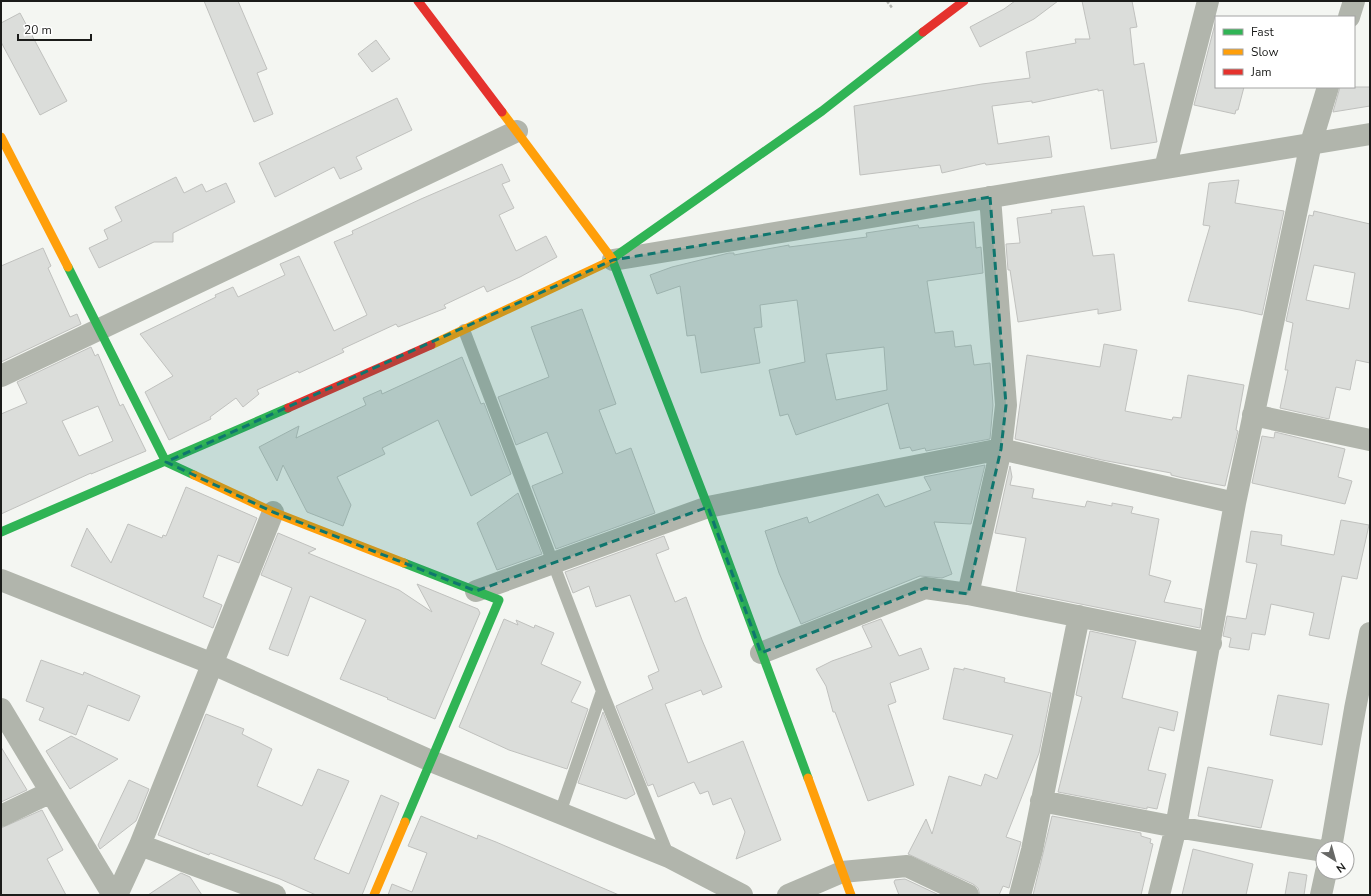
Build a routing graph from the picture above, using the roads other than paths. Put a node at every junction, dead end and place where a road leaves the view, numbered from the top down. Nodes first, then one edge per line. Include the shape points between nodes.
1 (418, 1) edge
2 (964, 1) edge
3 (1208, 1) edge
4 (1354, 1) edge
5 (1349, 16) edge
6 (1328, 88) edge
7 (517, 131) junction
8 (1370, 134) edge
9 (1, 137) edge
10 (1310, 143) junction
11 (1165, 168) junction
12 (990, 197) junction
13 (613, 260) junction
14 (100, 329) junction
15 (464, 330) junction
16 (1, 376) edge
17 (1253, 415) junction
18 (1370, 440) edge
19 (1001, 449) junction
20 (166, 462) junction
21 (1235, 503) junction
22 (708, 507) junction
23 (273, 512) junction
24 (1, 532) edge
25 (554, 562) junction
26 (1, 580) edge
27 (476, 591) junction
28 (968, 594) junction
29 (1079, 616) junction
30 (1370, 633) edge
31 (1211, 643) junction
32 (761, 653) junction
33 (213, 664) junction
34 (602, 691) junction
35 (1, 709) edge
36 (431, 761) junction
37 (51, 792) junction
38 (1041, 801) junction
39 (560, 813) junction
40 (1, 816) edge
41 (1176, 827) junction
42 (1332, 840) edge
43 (140, 845) junction
44 (1315, 850) edge
45 (669, 857) junction
46 (842, 872) junction
47 (1324, 880) edge
48 (113, 895) edge
49 (117, 895) edge
50 (275, 895) edge
51 (374, 895) edge
52 (742, 895) edge
53 (788, 895) edge
54 (851, 895) edge
55 (968, 895) edge
56 (1020, 895) edge
57 (1159, 895) edge
58 (1321, 895) edge

1 - 7 street
2 - 13 street via 822,111
3 - 11 street
4 - 5 street
6 - 10 street
7 - 13 street
7 - 14 street
8 - 10 street
9 - 14 street
10 - 11 street
10 - 17 street
11 - 12 street
12 - 13 street
12 - 19 street via 1006,405
13 - 15 street
13 - 22 street
14 - 16 street
14 - 20 street
15 - 20 street
15 - 25 lane
17 - 18 street
17 - 21 street
19 - 21 street
19 - 22 street
19 - 28 street
20 - 23 street
20 - 24 street
21 - 31 street
22 - 25 street
22 - 32 street
23 - 27 street
23 - 33 street
25 - 27 street
25 - 34 lane
26 - 33 street
27 - 36 street via 499,600
28 - 29 street
28 - 32 street via 925,588
29 - 31 street
29 - 38 street
30 - 42 street
31 - 41 street
32 - 46 street
33 - 36 street
33 - 43 street
34 - 39 lane
34 - 45 lane
35 - 37 street
36 - 39 street
36 - 51 street
37 - 40 street
37 - 48 street
38 - 41 street
38 - 56 street
39 - 45 street
41 - 44 street
41 - 57 street
43 - 49 street
43 - 50 street
45 - 52 street
46 - 53 street
46 - 54 street
46 - 55 street via 907,866
47 - 58 street

